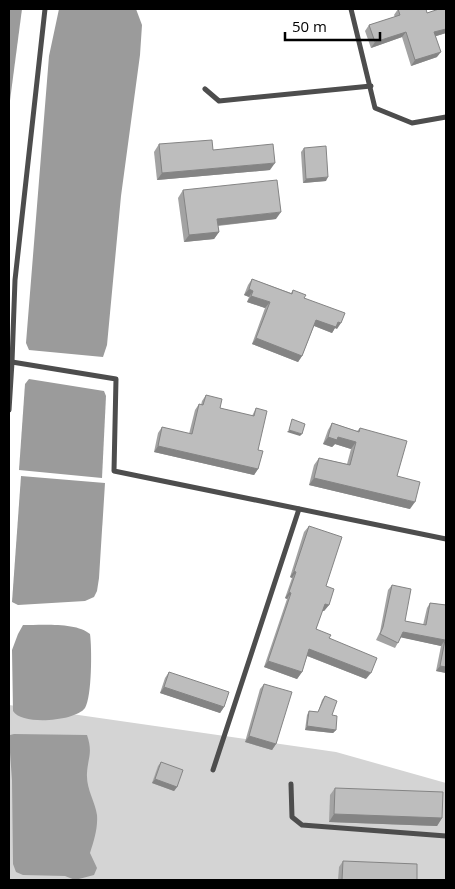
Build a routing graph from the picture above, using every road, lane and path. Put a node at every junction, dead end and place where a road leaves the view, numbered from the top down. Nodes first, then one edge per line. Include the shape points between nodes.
1 (45, 9) edge
2 (351, 9) edge
3 (371, 86) junction
4 (205, 89) dead end
5 (446, 116) edge
6 (12, 362) junction
7 (9, 410) edge
8 (299, 509) junction
9 (446, 539) edge
10 (213, 770) dead end
11 (292, 784) dead end
12 (446, 836) edge

1 - 6 street via 15,280
2 - 3 street
3 - 4 street via 219,101
3 - 5 street via 376,108 412,123
6 - 7 street
6 - 8 street via 116,379 114,471
8 - 9 street
8 - 10 street
11 - 12 street via 292,817 302,825

